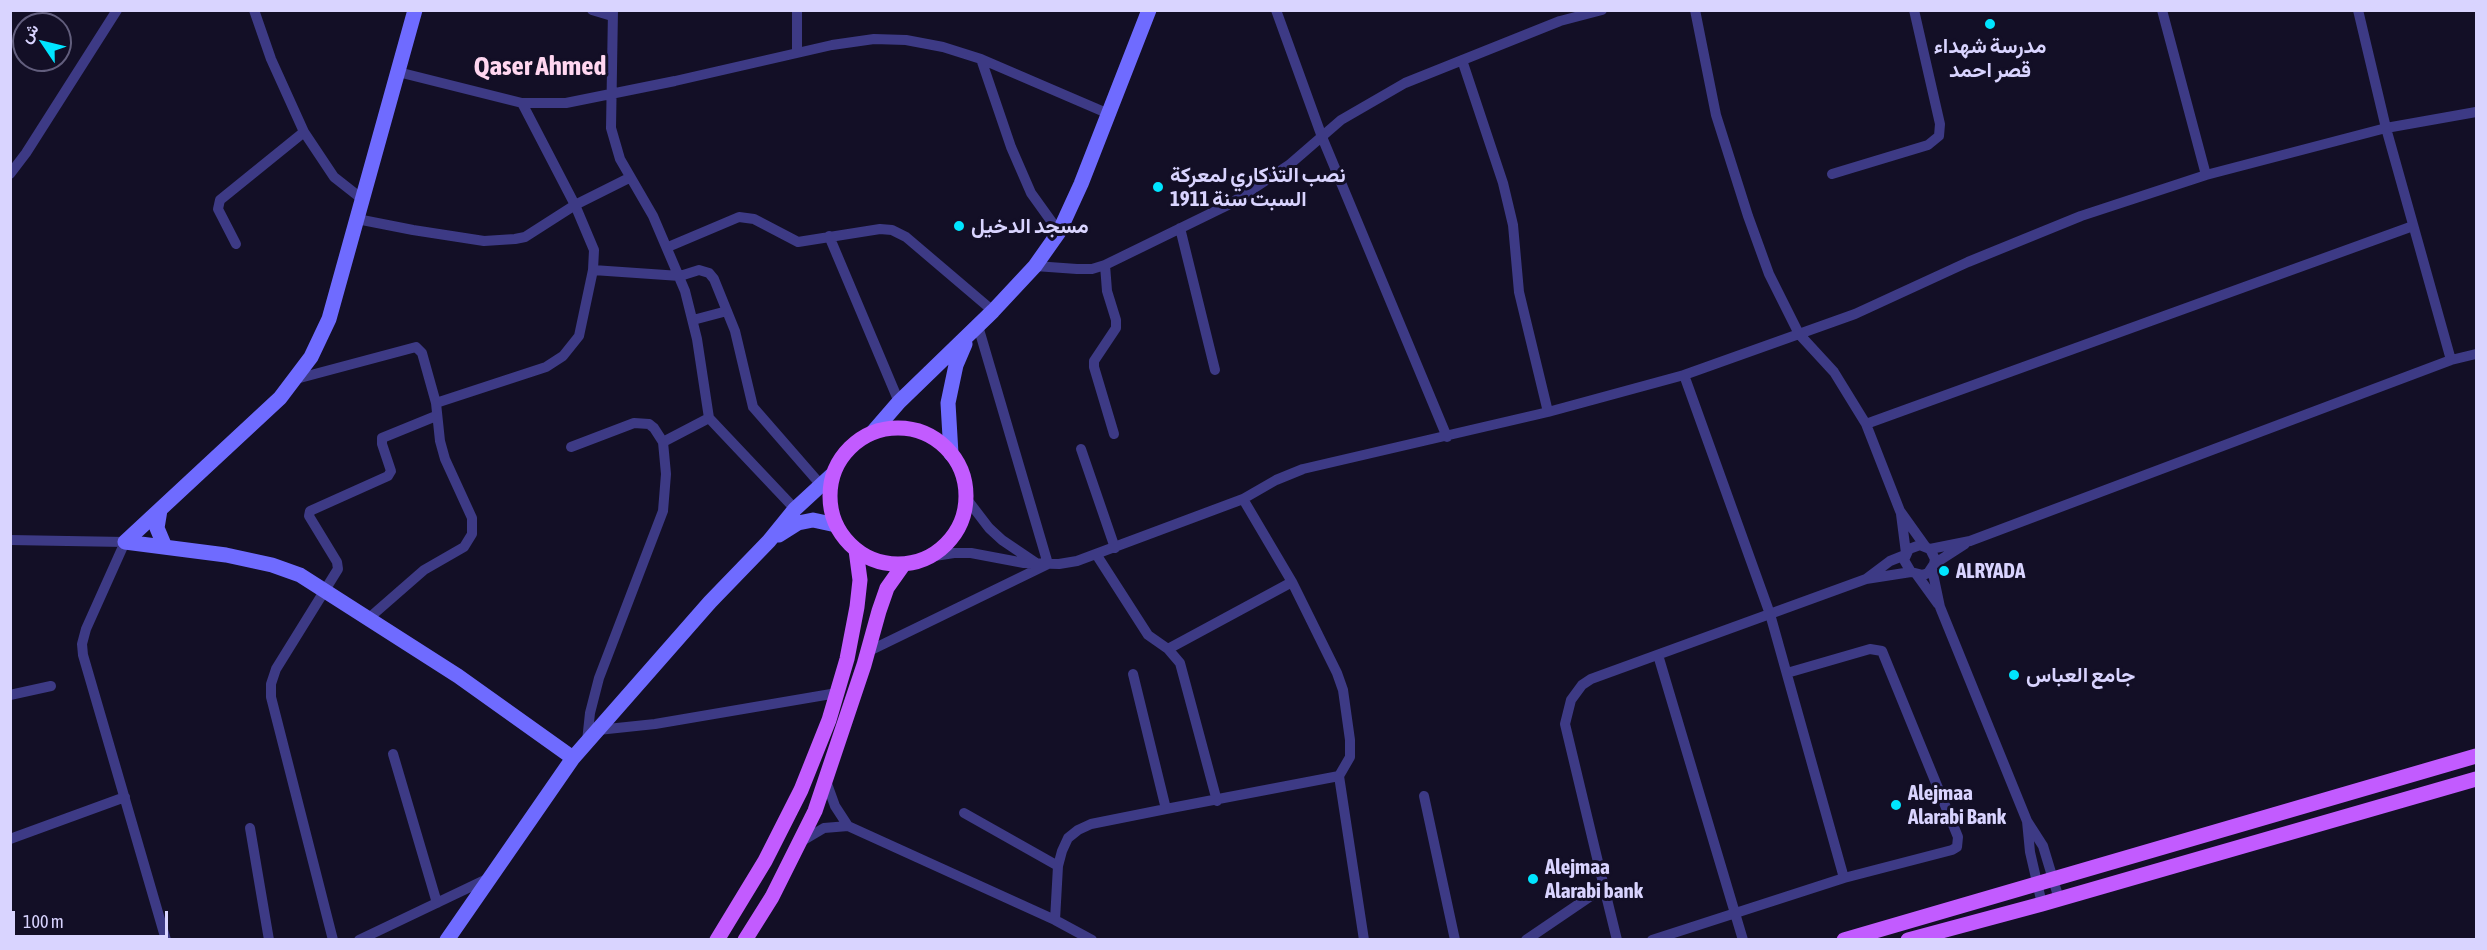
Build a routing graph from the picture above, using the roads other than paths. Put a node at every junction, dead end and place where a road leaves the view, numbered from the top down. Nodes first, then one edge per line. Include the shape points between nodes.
1 (117, 10) edge
2 (254, 10) edge
3 (415, 10) edge
4 (592, 10) edge
5 (797, 10) edge
6 (1149, 10) edge
7 (1276, 10) edge
8 (1602, 10) edge
9 (1695, 10) edge
10 (1914, 10) edge
11 (2162, 10) edge
12 (2358, 10) edge
13 (612, 13) edge
14 (1559, 16) edge
15 (797, 53) junction
16 (981, 59) junction
17 (1462, 60) junction
18 (398, 72) junction
19 (610, 93) junction
20 (522, 103) junction
21 (2476, 112) edge
22 (1109, 114) junction
23 (2386, 128) junction
24 (304, 132) junction
25 (1322, 137) junction
26 (10, 174) edge
27 (1832, 174) dead end
28 (2206, 175) junction
29 (629, 178) junction
30 (362, 199) junction
31 (576, 205) junction
32 (357, 219) junction
33 (2413, 226) junction
34 (1180, 228) junction
35 (1059, 232) junction
36 (829, 236) junction
37 (237, 244) dead end
38 (668, 247) junction
39 (1105, 265) junction
40 (1035, 266) junction
41 (593, 270) junction
42 (680, 276) junction
43 (727, 311) junction
44 (993, 311) junction
45 (693, 320) junction
46 (974, 330) junction
47 (1799, 334) junction
48 (2476, 354) edge
49 (2451, 360) junction
50 (1215, 370) dead end
51 (1684, 375) junction
52 (296, 379) junction
53 (899, 402) junction
54 (436, 403) junction
55 (1548, 412) junction
56 (436, 416) junction
57 (709, 418) junction
58 (1866, 424) junction
59 (873, 432) junction
60 (1114, 434) dead end
61 (1447, 437) junction
62 (663, 442) junction
63 (571, 447) dead end
64 (1081, 449) dead end
65 (951, 454) junction
66 (833, 474) junction
67 (821, 485) junction
68 (966, 498) junction
69 (1243, 499) junction
70 (795, 509) junction
71 (160, 510) junction
72 (1900, 511) junction
73 (836, 525) junction
74 (10, 540) edge
75 (769, 541) junction
76 (1970, 541) junction
77 (125, 543) junction
78 (165, 547) junction
79 (1927, 547) junction
80 (1115, 548) junction
81 (856, 550) junction
82 (1096, 554) junction
83 (1906, 554) junction
84 (928, 557) junction
85 (904, 564) junction
86 (1042, 564) junction
87 (1933, 566) junction
88 (1914, 574) junction
89 (1866, 579) junction
90 (1292, 582) junction
91 (326, 590) junction
92 (1940, 607) junction
93 (1770, 614) junction
94 (369, 618) junction
95 (1168, 649) junction
96 (867, 652) junction
97 (1658, 655) junction
98 (1787, 673) junction
99 (1133, 674) dead end
100 (51, 686) dead end
101 (837, 693) junction
102 (10, 695) edge
103 (593, 735) junction
104 (393, 754) dead end
105 (2476, 756) edge
106 (573, 758) junction
107 (1339, 776) junction
108 (2476, 779) edge
109 (826, 781) junction
110 (2372, 786) junction
111 (1424, 796) dead end
112 (125, 797) junction
113 (1216, 801) junction
114 (2379, 808) junction
115 (1166, 809) junction
116 (964, 813) dead end
117 (2027, 821) junction
118 (848, 826) junction
119 (250, 828) dead end
120 (10, 839) edge
121 (801, 842) junction
122 (1058, 866) junction
123 (494, 876) junction
124 (1844, 878) junction
125 (2053, 879) junction
126 (2038, 883) junction
127 (1604, 887) junction
128 (2059, 899) junction
129 (437, 903) junction
130 (2042, 904) junction
131 (1734, 912) junction
132 (1055, 920) junction
133 (166, 939) edge
134 (269, 939) edge
135 (333, 939) edge
136 (359, 939) edge
137 (447, 939) edge
138 (717, 939) edge
139 (745, 939) edge
140 (1092, 939) edge
141 (1364, 939) edge
142 (1455, 939) edge
143 (1526, 939) edge
144 (1617, 939) edge
145 (1652, 939) edge
146 (1743, 939) edge
147 (1844, 939) edge
148 (1908, 939) edge

1 - 26 street
2 - 24 street
3 - 18 street
4 - 13 street
5 - 15 street
6 - 22 street
7 - 25 street
8 - 14 street
9 - 47 street via 1716,115 1744,205 1769,274
10 - 27 street via 1940,124 1939,136 1928,145
11 - 28 street
12 - 23 street
13 - 19 street
14 - 17 street
15 - 16 street via 854,41 891,39 942,47
15 - 19 street
16 - 22 street
16 - 35 street via 1031,193
17 - 25 street via 1395,89 1341,120
17 - 55 street via 1511,214 1519,292
18 - 20 street
18 - 30 street
19 - 20 street via 566,103
19 - 29 street via 611,128
20 - 31 street
21 - 23 street
22 - 35 street
23 - 28 street
23 - 33 street
24 - 30 street via 334,177
24 - 37 street via 220,200 218,209
25 - 34 street via 1266,182
25 - 61 street
28 - 47 street via 2081,216 1855,314
29 - 31 street
29 - 38 street
30 - 32 street
31 - 32 street via 525,237 506,240 484,241
31 - 41 street via 594,250
32 - 52 street via 329,319
33 - 49 street
33 - 58 street
34 - 39 street
34 - 50 street
35 - 40 street
36 - 38 street via 798,242 754,219 739,217
36 - 44 street via 892,230 906,237
36 - 53 street
38 - 42 street
39 - 40 street via 1092,269
39 - 60 street via 1116,328 1094,367
40 - 44 street
41 - 42 street
41 - 54 street via 579,336 563,356 546,367
42 - 43 street via 699,270 709,273
42 - 45 street
43 - 45 street
43 - 67 street via 753,406
44 - 46 street
45 - 57 street
46 - 53 street
46 - 65 street via 960,353 951,383
46 - 86 street
47 - 51 street
47 - 58 street via 1834,372
48 - 49 street
49 - 76 street
51 - 55 street
51 - 93 street
52 - 54 street via 416,347 422,353
52 - 71 street
53 - 59 street
54 - 56 street
55 - 61 street
56 - 91 street via 382,438 391,471 388,476 310,511 309,516 338,562
56 - 94 street via 445,459 472,518 472,534 464,547 424,570
57 - 62 street
57 - 70 street
58 - 72 street
59 - 65 main road via 907,428 939,441
59 - 66 main road via 848,449
61 - 69 street via 1303,469
62 - 63 street via 649,424 634,423
62 - 103 street via 663,511 599,678 590,713
64 - 80 street
65 - 68 main road via 962,475
66 - 67 street
66 - 73 main road via 830,491
67 - 70 street
68 - 84 main road via 955,533
68 - 86 street via 1002,540
69 - 80 street
69 - 90 street
70 - 75 street
71 - 77 street
71 - 78 street via 157,528
72 - 79 street
72 - 83 street
73 - 75 street via 813,520 798,523
73 - 81 main road
74 - 77 street
75 - 103 street
76 - 79 street
76 - 87 street
77 - 78 street
77 - 112 street via 82,644
78 - 91 street via 272,565
79 - 83 street via 1914,546
79 - 87 street via 1933,553
80 - 82 street
81 - 85 main road via 878,561
81 - 101 main road via 860,580 857,607
82 - 86 street via 1077,561
82 - 95 street via 1148,635
83 - 88 street via 1905,565
83 - 89 street
84 - 85 main road
84 - 86 street via 971,553
85 - 96 main road via 887,588
86 - 96 street
87 - 88 street via 1928,573
87 - 92 street
88 - 89 street
88 - 92 street
89 - 93 street
90 - 95 street
90 - 107 street via 1343,690 1351,747
91 - 94 street
91 - 135 street via 276,669 271,697
92 - 117 street
93 - 97 street
93 - 98 street
94 - 106 street
95 - 113 street via 1180,663
96 - 109 main road
97 - 127 street via 1591,679 1571,700 1565,716
97 - 131 street
98 - 124 street
98 - 124 street via 1870,649 1882,651 1958,837 1957,847 1952,850
99 - 115 street
100 - 102 street
101 - 103 street
101 - 138 main road via 801,790 765,861
103 - 106 street
104 - 129 street
105 - 110 main road
106 - 123 street
107 - 113 street
107 - 141 street
108 - 114 main road
109 - 118 street
109 - 121 main road
110 - 114 main road
110 - 125 main road
111 - 142 street
112 - 120 street
112 - 133 street
113 - 115 street
114 - 128 main road
115 - 122 street via 1078,830 1068,838
116 - 122 street
117 - 125 street via 2040,839
117 - 126 street
118 - 121 street via 824,828
118 - 132 street
119 - 134 street
121 - 139 main road
122 - 132 street
123 - 129 street
123 - 137 street
124 - 131 street
125 - 126 main road
125 - 128 street
126 - 130 street
126 - 147 main road
127 - 143 street
127 - 144 street
128 - 130 main road
129 - 136 street
130 - 148 main road
131 - 145 street
131 - 146 street
132 - 140 street

